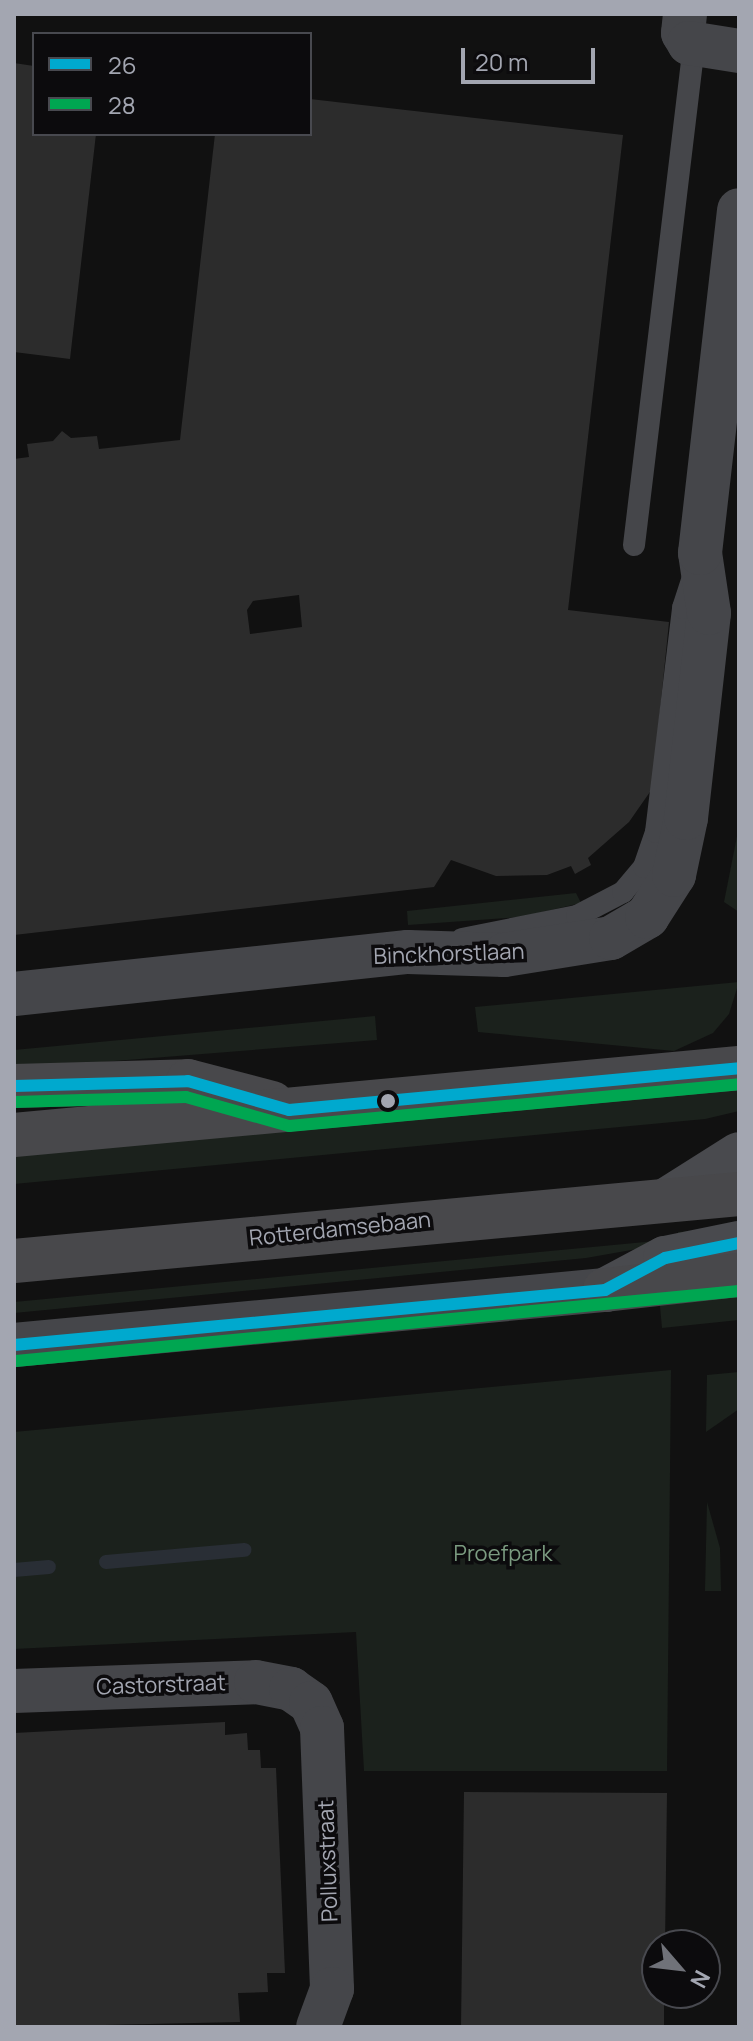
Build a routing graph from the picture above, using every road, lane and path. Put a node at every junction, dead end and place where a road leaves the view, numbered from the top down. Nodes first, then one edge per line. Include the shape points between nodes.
1 (688, 28) edge
2 (739, 51) edge
3 (739, 210) edge
4 (634, 545) dead end
5 (14, 994) edge
6 (739, 1068) edge
7 (14, 1086) edge
8 (289, 1110) junction
9 (14, 1135) edge
10 (739, 1154) edge
11 (739, 1194) edge
12 (666, 1200) junction
13 (739, 1243) edge
14 (14, 1261) edge
15 (739, 1275) edge
16 (605, 1290) junction
17 (14, 1345) edge
18 (14, 1691) edge
19 (305, 1698) joint
20 (318, 2027) edge

1 - 2 street
1 - 4 lane
3 - 5 street, Binckhorstlaan via 700,553 709,613 686,818 674,875 657,906 631,929 597,941 504,955 408,952
6 - 8 main road
7 - 8 main road via 188,1081
8 - 9 main road
10 - 12 main road
11 - 12 main road
12 - 14 main road, Rotterdamsebaan
13 - 16 main road via 665,1258
15 - 16 main road
16 - 17 street
18 - 19 street, Castorstraat via 240,1682 277,1684
19 - 20 street, Polluxstraat via 320,1718 325,1770 332,1989

